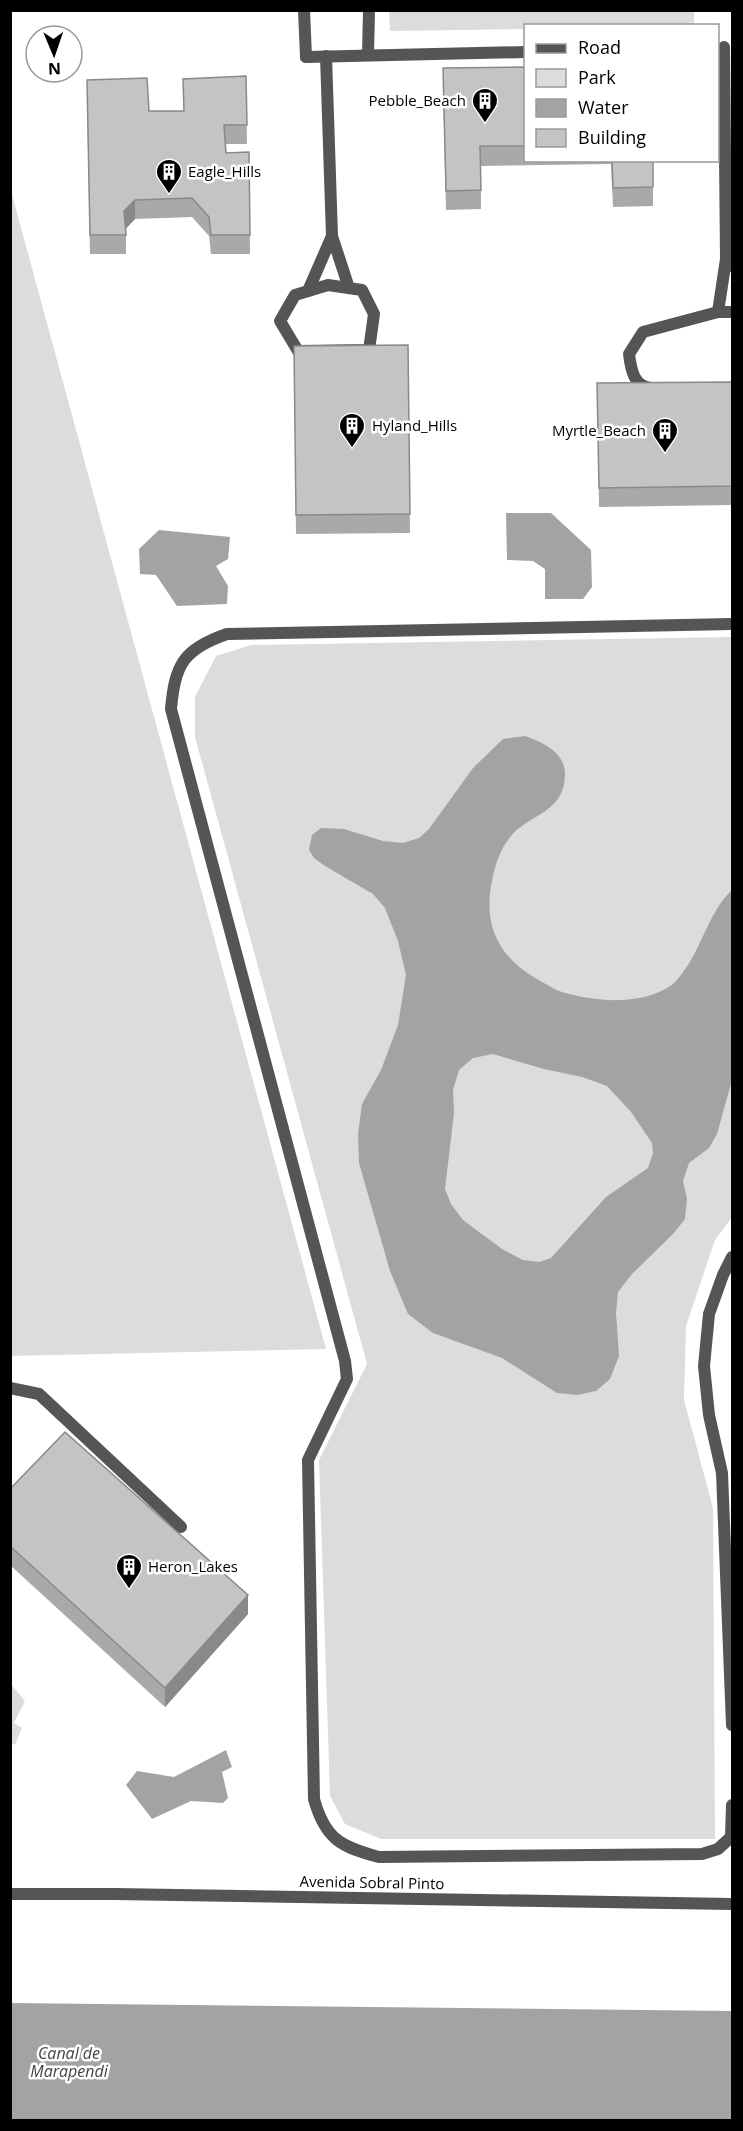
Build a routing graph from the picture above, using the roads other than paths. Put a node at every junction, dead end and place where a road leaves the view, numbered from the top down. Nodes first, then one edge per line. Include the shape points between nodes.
1 (304, 10) edge
2 (369, 10) edge
3 (725, 47) edge
4 (524, 52) edge
5 (368, 55) junction
6 (326, 56) junction
7 (332, 236) junction
8 (729, 263) edge
9 (349, 288) junction
10 (308, 291) junction
11 (718, 312) junction
12 (732, 312) edge
13 (668, 388) edge
14 (732, 624) edge
15 (732, 1257) edge
16 (10, 1388) edge
17 (181, 1527) dead end
18 (732, 1725) edge
19 (732, 1805) edge
20 (10, 1894) edge
21 (732, 1904) edge

1 - 6 street via 306,57
2 - 5 street
3 - 8 street
4 - 5 street
5 - 6 street
6 - 7 street
7 - 9 street
7 - 10 street
8 - 11 street
9 - 10 street via 327,285
9 - 10 street via 362,290 374,314 369,350 298,351 280,321 295,295
11 - 12 street
11 - 13 street via 644,332 629,354 637,382 647,388
14 - 19 street via 227,634 187,656 178,669 171,709 345,1361 347,1379 308,1460 314,1799 319,1817 338,1843 379,1857 702,1854 731,1838
15 - 18 street via 709,1314 704,1366 709,1415 723,1473
16 - 17 street via 39,1394
20 - 21 street, Avenida Sobral Pinto

